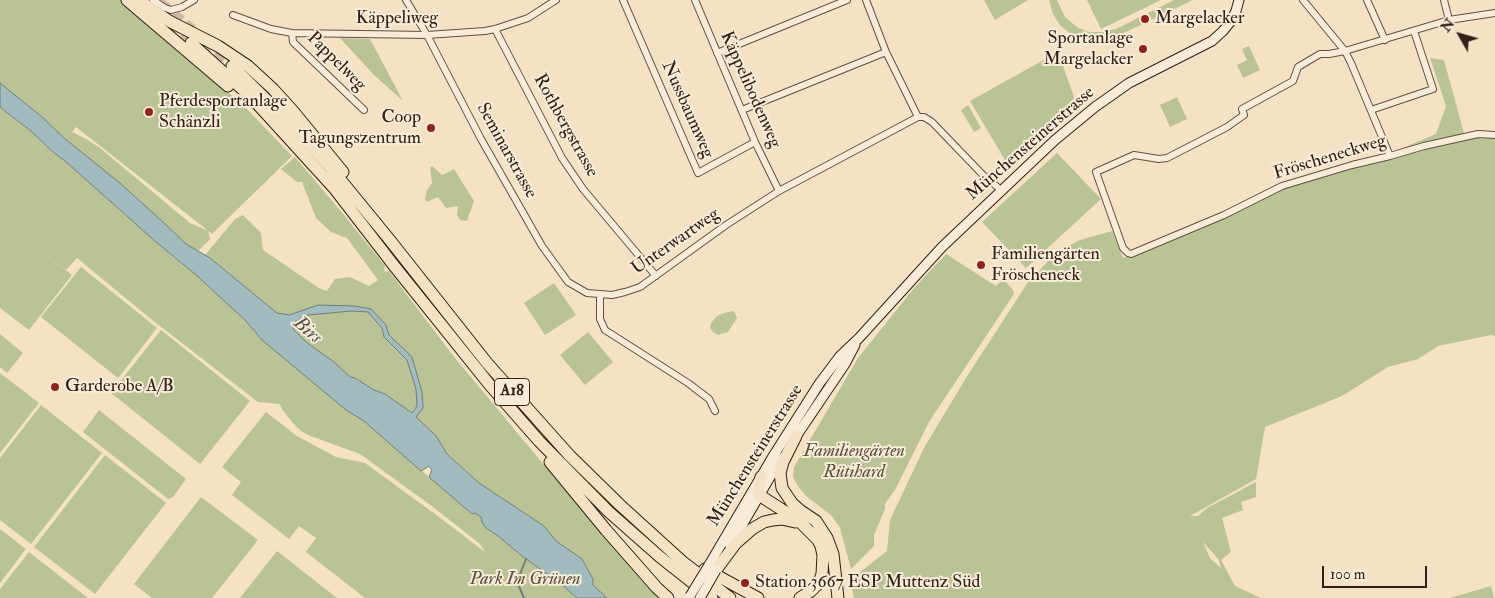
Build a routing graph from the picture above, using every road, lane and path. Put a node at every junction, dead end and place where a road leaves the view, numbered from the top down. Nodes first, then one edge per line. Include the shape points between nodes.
1 (127, 0) edge
2 (139, 0) edge
3 (153, 0) edge
4 (194, 0) edge
5 (406, 0) edge
6 (556, 0) edge
7 (623, 0) edge
8 (695, 0) edge
9 (847, 0) edge
10 (866, 0) edge
11 (1239, 0) edge
12 (1303, 0) edge
13 (1367, 0) edge
14 (1444, 0) edge
15 (1495, 13) edge
16 (233, 15) dead end
17 (1449, 20) junction
18 (495, 29) junction
19 (1414, 31) junction
20 (292, 33) junction
21 (427, 35) junction
22 (1385, 40) junction
23 (191, 42) tunnel mouth
24 (886, 52) junction
25 (1345, 52) junction
26 (717, 53) junction
27 (232, 66) tunnel mouth
28 (364, 110) dead end
29 (742, 110) junction
30 (1371, 110) junction
31 (918, 117) junction
32 (1495, 135) edge
33 (755, 142) junction
34 (1390, 156) junction
35 (334, 188) junction
36 (1001, 190) junction
37 (779, 191) junction
38 (389, 239) junction
39 (656, 276) junction
40 (600, 295) junction
41 (859, 338) junction
42 (464, 352) junction
43 (715, 411) dead end
44 (796, 436) junction
45 (760, 477) joint
46 (757, 492) junction
47 (801, 511) junction
48 (805, 526) junction
49 (650, 532) junction
50 (712, 568) junction
51 (660, 593) edge
52 (668, 598) edge
53 (692, 598) edge
54 (712, 598) edge
55 (730, 598) edge
56 (758, 598) edge
57 (800, 598) edge
58 (838, 598) edge

1 - 35 highway via 250,105 316,174
2 - 38 highway via 169,21 225,50 265,81 336,163 386,228
3 - 4 street via 171,10
5 - 21 street, Seminarstrasse
6 - 18 street, Käppeliweg via 528,18
7 - 33 street, Nussbaumweg via 698,173
8 - 26 street, Käppelibodenweg
9 - 26 street
10 - 24 street
11 - 36 main road, Münchensteinerstrasse via 1236,12 1212,41 1112,94
12 - 25 street
13 - 22 street
14 - 17 street
15 - 17 street
16 - 20 street, Käppeliweg
17 - 19 street
18 - 21 street, Käppeliweg
18 - 39 street, Rothbergstrasse via 562,158 583,189
19 - 22 street
19 - 30 street via 1433,89
20 - 21 street, Käppeliweg
20 - 28 street, Pappelweg via 293,42
21 - 40 street, Seminarstrasse via 542,246 568,282 586,293
22 - 25 street
23 - 35 highway, A18 via 252,98
24 - 29 street
24 - 31 street
25 - 30 street
25 - 34 street, Fröscheneckweg via 1320,54 1298,67 1293,81 1242,109 1244,115 1231,124 1167,158 1134,155 1096,172 1123,248 1131,254 1224,215 1282,186
26 - 29 street, Käppelibodenweg
27 - 38 highway, A18 via 330,167
29 - 33 street, Käppelibodenweg
30 - 34 street
31 - 36 street via 932,122
31 - 37 street, Unterwartweg
32 - 34 street, Fröscheneckweg via 1478,134
33 - 37 street, Käppelibodenweg
35 - 42 highway, A18
36 - 41 main road, Münchensteinerstrasse via 942,247
37 - 39 street, Unterwartweg
38 - 49 highway, A18 via 487,363 544,428
39 - 40 street, Unterwartweg via 626,292
40 - 43 street via 600,319 605,330 688,383 708,399
41 - 44 main road, Münchensteinerstrasse
41 - 45 main road, Münchensteinerstrasse via 840,356 819,384
42 - 51 highway via 554,467
42 - 54 highway, A18 via 586,489 641,540
44 - 46 main road, Münchensteinerstrasse
44 - 47 highway via 783,462 780,480 786,496
45 - 46 highway
46 - 47 highway
46 - 48 highway
46 - 50 main road, Münchensteinerstrasse
47 - 58 highway via 816,521 830,544
48 - 50 highway via 782,519 764,522 741,538
48 - 57 highway via 818,540 823,566 819,582
49 - 55 highway, A18
49 - 56 highway via 712,574
50 - 53 main road, Münchensteinerstrasse, bridge
51 - 52 highway

